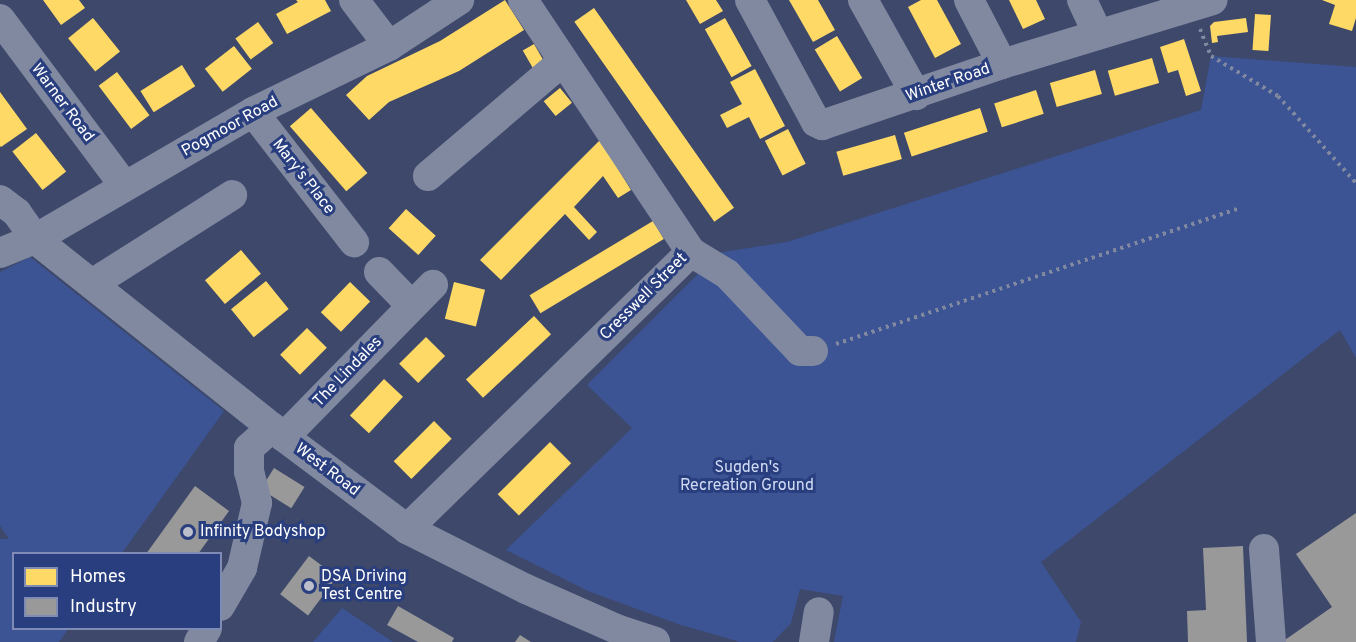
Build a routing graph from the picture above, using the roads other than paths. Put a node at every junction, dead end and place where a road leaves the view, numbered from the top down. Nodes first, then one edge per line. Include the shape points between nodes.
1 (354, 0) edge
2 (459, 0) edge
3 (523, 0) edge
4 (750, 0) edge
5 (863, 0) edge
6 (969, 0) edge
7 (1083, 0) edge
8 (1198, 2) edge
9 (0, 19) edge
10 (1098, 34) junction
11 (388, 46) junction
12 (562, 62) junction
13 (1002, 64) junction
14 (916, 95) junction
15 (253, 112) junction
16 (428, 176) dead end
17 (125, 187) junction
18 (232, 195) dead end
19 (0, 200) edge
20 (35, 239) junction
21 (354, 242) dead end
22 (691, 252) junction
23 (0, 253) edge
24 (379, 272) dead end
25 (92, 284) junction
26 (433, 285) dead end
27 (412, 306) junction
28 (813, 351) road end
29 (278, 432) junction
30 (407, 529) junction
31 (1264, 549) dead end
32 (222, 603) edge
33 (819, 612) dead end
34 (655, 642) edge
35 (814, 642) edge
36 (1271, 642) edge

1 - 11 street
2 - 11 street, Pogmoor Road
3 - 12 street, Cresswell Street
4 - 14 street, Winter Road via 816,122 822,125
5 - 14 street
6 - 13 street
7 - 10 street
8 - 10 street, Winter Road
9 - 17 street, Warner Road
10 - 13 street, Winter Road
11 - 15 street, Pogmoor Road
12 - 16 street
12 - 22 street, Cresswell Street
13 - 14 street, Winter Road
15 - 17 street, Pogmoor Road
15 - 21 street, Mary's Place
17 - 20 street, Pogmoor Road
18 - 25 street
19 - 20 street, West Road via 17,213
20 - 23 street, Pogmoor Road
20 - 25 street, West Road
22 - 28 street via 727,274 800,351
22 - 30 street, Cresswell Street
24 - 27 street
25 - 29 street, West Road
26 - 27 street, The Lindales
27 - 29 street, The Lindales
29 - 30 street, West Road
29 - 32 street, The Lindales via 249,448 256,513 242,568
30 - 34 street, West Road via 526,589
31 - 36 street
33 - 35 street

